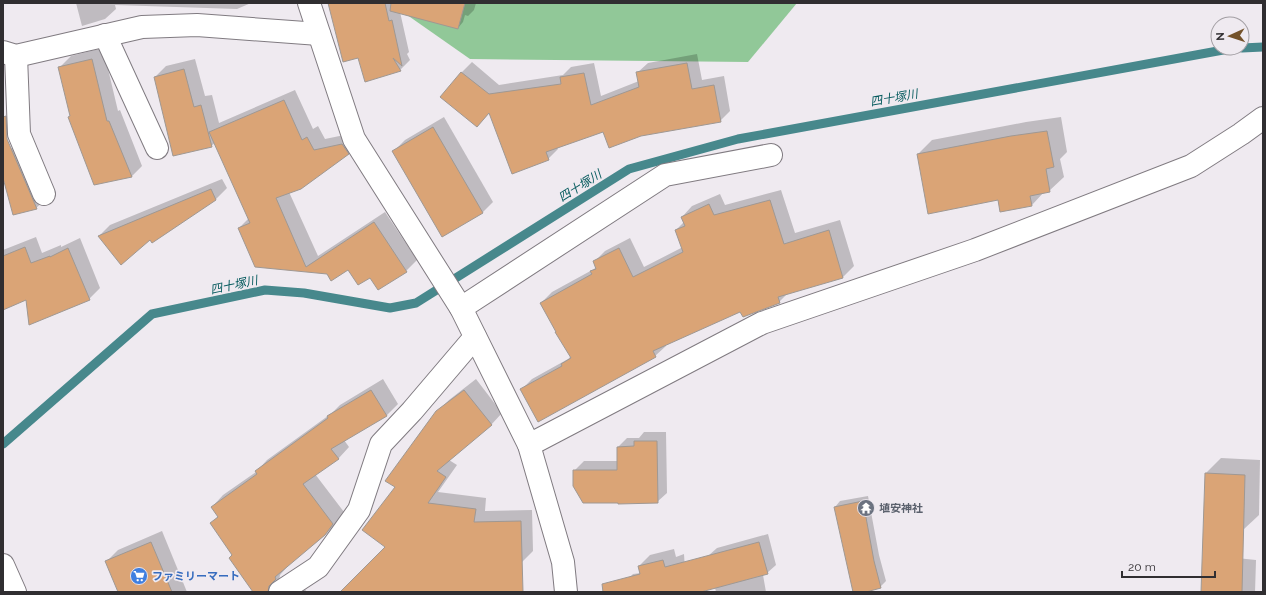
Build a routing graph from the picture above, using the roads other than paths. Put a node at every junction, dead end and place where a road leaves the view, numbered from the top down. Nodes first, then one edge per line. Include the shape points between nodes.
1 (309, 3) edge
2 (319, 34) junction
3 (105, 35) junction
4 (9, 54) edge
5 (1263, 118) edge
6 (157, 148) dead end
7 (771, 155) dead end
8 (44, 194) dead end
9 (461, 308) junction
10 (475, 337) junction
11 (529, 445) junction
12 (3, 565) edge
13 (15, 592) edge
14 (280, 592) edge
15 (566, 592) edge

1 - 2 street
2 - 3 street via 197,25 142,27
2 - 9 street via 354,139
3 - 4 street
3 - 6 street
4 - 8 street via 19,134
5 - 11 street via 1191,166 975,250 762,323
7 - 9 street via 665,175
9 - 10 street
10 - 11 street
10 - 14 street via 382,444 359,510 318,567
11 - 15 street via 563,562
12 - 13 street

